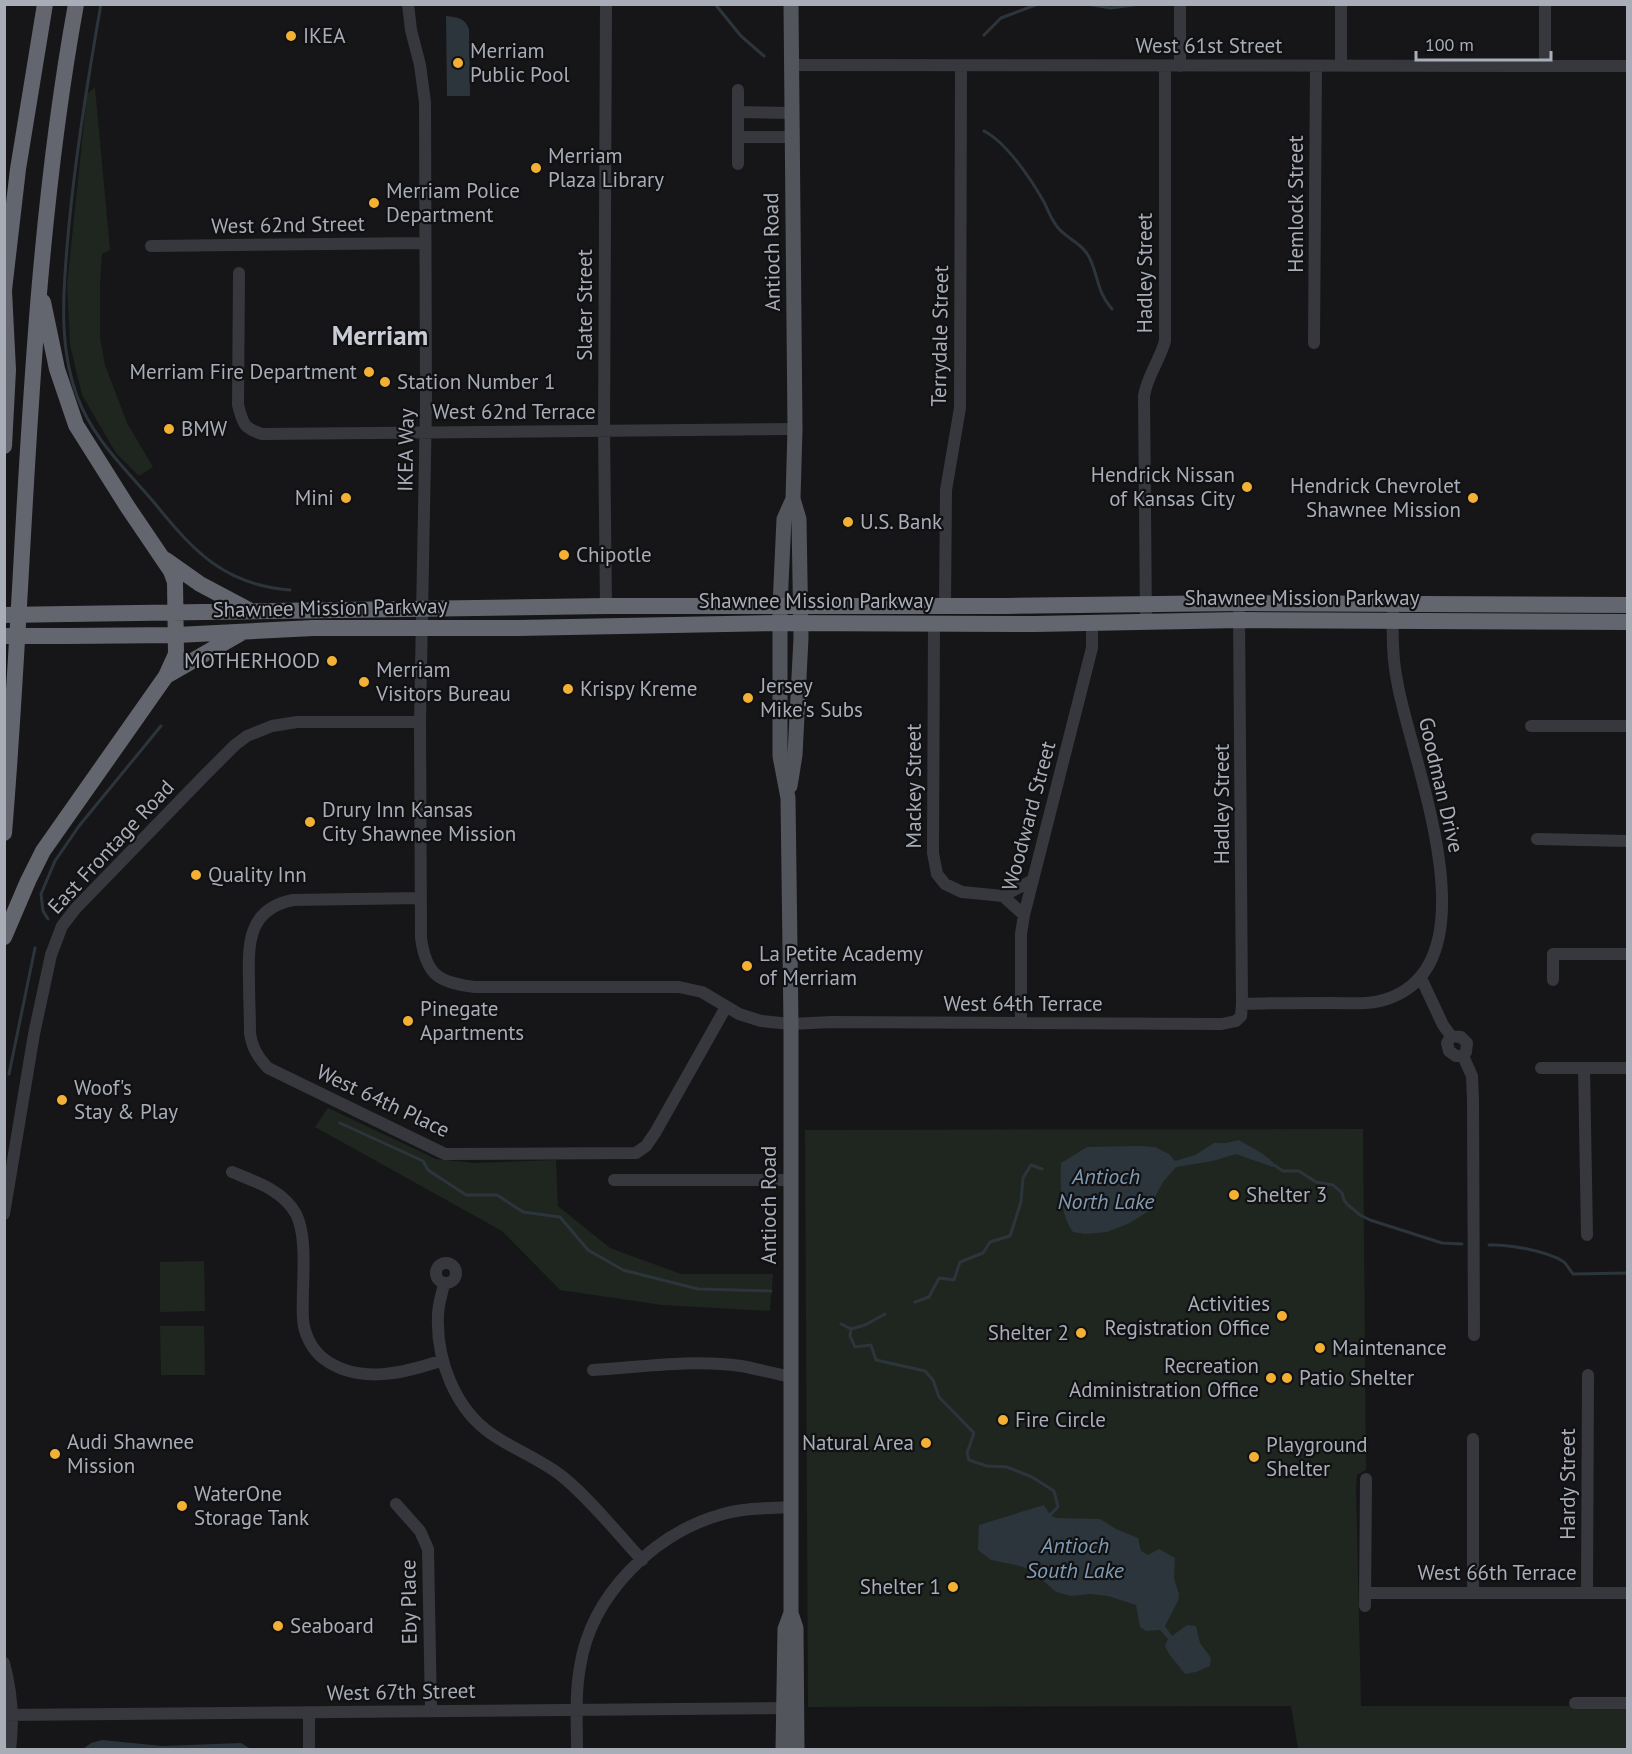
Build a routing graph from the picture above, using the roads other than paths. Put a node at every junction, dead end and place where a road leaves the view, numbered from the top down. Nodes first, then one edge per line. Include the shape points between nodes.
1 (45, 4) edge
2 (76, 4) edge
3 (408, 4) edge
4 (606, 4) edge
5 (791, 4) edge
6 (1180, 4) edge
7 (1341, 4) edge
8 (1545, 4) edge
9 (791, 65) junction
10 (1341, 65) junction
11 (1545, 65) junction
12 (962, 66) junction
13 (1165, 66) junction
14 (1180, 66) junction
15 (1316, 66) junction
16 (1628, 66) edge
17 (738, 90) dead end
18 (738, 112) junction
19 (791, 113) junction
20 (792, 136) junction
21 (738, 137) junction
22 (738, 164) dead end
23 (425, 243) junction
24 (151, 246) dead end
25 (239, 273) dead end
26 (39, 284) junction
27 (4, 291) edge
28 (1314, 343) dead end
29 (795, 429) junction
30 (604, 431) junction
31 (425, 432) junction
32 (4, 446) edge
33 (793, 499) junction
34 (163, 558) junction
35 (1628, 605) edge
36 (606, 606) junction
37 (800, 606) junction
38 (945, 606) junction
39 (423, 610) junction
40 (253, 612) junction
41 (1146, 612) junction
42 (1239, 612) junction
43 (1393, 612) junction
44 (177, 613) junction
45 (780, 614) junction
46 (4, 615) edge
47 (1092, 622) junction
48 (1628, 622) edge
49 (801, 623) junction
50 (934, 624) junction
51 (547, 627) junction
52 (423, 628) junction
53 (243, 632) junction
54 (177, 635) junction
55 (4, 636) edge
56 (166, 676) junction
57 (420, 722) junction
58 (1531, 726) dead end
59 (1628, 726) edge
60 (788, 798) junction
61 (4, 833) edge
62 (1538, 839) dead end
63 (1628, 841) edge
64 (1031, 881) junction
65 (1003, 896) junction
66 (420, 898) junction
67 (1023, 915) junction
68 (4, 937) edge
69 (1628, 954) edge
70 (436, 975) joint
71 (1421, 978) junction
72 (1553, 980) dead end
73 (1242, 1004) junction
74 (726, 1007) junction
75 (1021, 1022) junction
76 (790, 1024) junction
77 (1541, 1068) dead end
78 (1584, 1068) junction
79 (1628, 1068) edge
80 (232, 1172) dead end
81 (614, 1180) dead end
82 (790, 1180) junction
83 (4, 1214) edge
84 (1587, 1235) dead end
85 (444, 1284) dead end
86 (1474, 1335) dead end
87 (443, 1360) junction
88 (592, 1370) dead end
89 (1588, 1375) dead end
90 (792, 1377) junction
91 (1473, 1439) dead end
92 (1366, 1479) dead end
93 (396, 1504) dead end
94 (791, 1507) junction
95 (642, 1560) junction
96 (1473, 1592) junction
97 (1366, 1593) junction
98 (1587, 1593) junction
99 (1628, 1593) edge
100 (1365, 1606) dead end
101 (4, 1663) edge
102 (1575, 1703) dead end
103 (1628, 1703) edge
104 (790, 1708) junction
105 (577, 1710) junction
106 (430, 1711) junction
107 (309, 1713) junction
108 (9, 1715) edge
109 (10, 1749) edge
110 (309, 1749) edge
111 (577, 1749) edge
112 (783, 1749) edge
113 (797, 1749) edge

1 - 27 highway via 18,170
2 - 26 highway
3 - 23 street, IKEA Way via 425,102
4 - 30 street, Slater Street
5 - 9 main road, Antioch Road
6 - 14 street
7 - 10 street
8 - 11 street
9 - 12 street, West 61st Street
9 - 19 main road, Antioch Road
10 - 11 street, West 61st Street
10 - 15 street, West 61st Street
11 - 16 street, West 61st Street
12 - 13 street, West 61st Street
12 - 38 street, Terrydale Street via 960,399 946,490
13 - 14 street, West 61st Street
13 - 41 street, Hadley Street via 1165,341 1143,396
14 - 15 street, West 61st Street
15 - 28 street, Hemlock Street
17 - 18 street
18 - 19 street
18 - 21 street
19 - 20 main road, Antioch Road
20 - 21 street
20 - 29 main road, Antioch Road
21 - 22 street
23 - 24 street, West 62nd Street
23 - 31 street, IKEA Way
25 - 31 street, West 62nd Terrace via 238,405 243,424 250,430 262,434
26 - 34 highway via 57,369 76,425
26 - 61 highway
27 - 32 highway via 8,370
29 - 30 street, West 62nd Terrace
29 - 33 main road, Antioch Road
30 - 31 street, West 62nd Terrace
30 - 36 street, Slater Street
31 - 39 street, IKEA Way
33 - 37 main road, Antioch Road via 799,519
33 - 45 main road, Antioch Road via 783,519
34 - 40 highway via 200,584
34 - 44 highway via 175,582
35 - 43 highway, Shawnee Mission Parkway
36 - 39 highway, Shawnee Mission Parkway
36 - 45 highway, Shawnee Mission Parkway
36 - 51 highway via 599,613
37 - 38 highway, Shawnee Mission Parkway
37 - 45 highway, Shawnee Mission Parkway
37 - 49 main road, Antioch Road
38 - 41 highway, Shawnee Mission Parkway
39 - 40 highway, Shawnee Mission Parkway
39 - 52 street, IKEA Way
40 - 44 highway, Shawnee Mission Parkway
41 - 42 highway, Shawnee Mission Parkway
41 - 47 highway, Shawnee Mission Parkway
42 - 43 highway, Shawnee Mission Parkway
42 - 73 street, Hadley Street
43 - 48 highway, Shawnee Mission Parkway
43 - 71 street, Goodman Drive via 1398,687 1434,827 1441,882 1439,943
44 - 46 highway, Shawnee Mission Parkway, bridge
44 - 54 highway
45 - 49 highway, Shawnee Mission Parkway
45 - 51 highway, Shawnee Mission Parkway
45 - 60 main road, Antioch Road via 780,756
47 - 50 highway, Shawnee Mission Parkway
47 - 64 street, Woodward Street via 1092,648
49 - 50 highway, Shawnee Mission Parkway
49 - 60 main road, Antioch Road via 795,755
50 - 65 street, Mackey Street via 934,865 937,874 953,889
51 - 52 highway, Shawnee Mission Parkway
52 - 53 highway, Shawnee Mission Parkway
52 - 57 street, IKEA Way
53 - 54 highway, Shawnee Mission Parkway
53 - 56 highway
54 - 55 highway, Shawnee Mission Parkway, bridge
54 - 56 highway via 176,654
56 - 68 highway via 43,851
57 - 66 street, IKEA Way
57 - 83 street, East Frontage Road via 297,722 247,736 76,908 58,935 48,966
58 - 59 street
60 - 76 main road, Antioch Road
62 - 63 street
64 - 65 street
64 - 67 street, Woodward Street
65 - 67 street
66 - 70 street, IKEA Way via 424,959
66 - 74 street, West 64th Place via 293,900 265,913 248,946 250,1033 258,1057 268,1068 445,1154 636,1152 655,1133
67 - 75 street, Woodward Street
69 - 72 street via 1553,954
70 - 74 street, West 64th Terrace via 447,983 475,987 679,987 702,992
71 - 73 street via 1396,996 1376,1002
71 - 86 street via 1443,1025 1451,1036 1461,1037 1467,1043 1463,1056 1472,1076
73 - 75 street, West 64th Terrace via 1236,1021 1222,1024
74 - 76 street, West 64th Terrace via 761,1021
75 - 76 street, West 64th Terrace
76 - 82 main road, Antioch Road
77 - 78 street
78 - 79 street
78 - 84 street
80 - 87 street via 280,1195 297,1216 302,1229 303,1321 310,1344 320,1356 334,1366 362,1374 387,1374
81 - 82 street
82 - 90 main road, Antioch Road
85 - 87 street via 438,1313
87 - 95 street via 454,1391 476,1420 504,1443 539,1460 562,1477
88 - 90 street via 711,1364
89 - 98 street, Hardy Street
90 - 94 main road, Antioch Road
91 - 96 street
92 - 97 street
93 - 106 street, Eby Place via 420,1531 428,1549
94 - 95 street via 745,1509 697,1523
94 - 104 main road, Antioch Road via 792,1613 786,1629
95 - 105 street via 612,1592 591,1628 580,1667
96 - 97 street, West 66th Terrace
96 - 98 street, West 66th Terrace
97 - 100 street
98 - 99 street, West 66th Terrace
101 - 108 street via 12,1691
102 - 103 street
104 - 105 street, West 67th Street
104 - 112 main road, Antioch Road
104 - 113 main road, Antioch Road
105 - 106 street, West 67th Street
105 - 111 street
106 - 107 street, West 67th Street
107 - 108 street, West 67th Street
107 - 110 street
108 - 109 street

